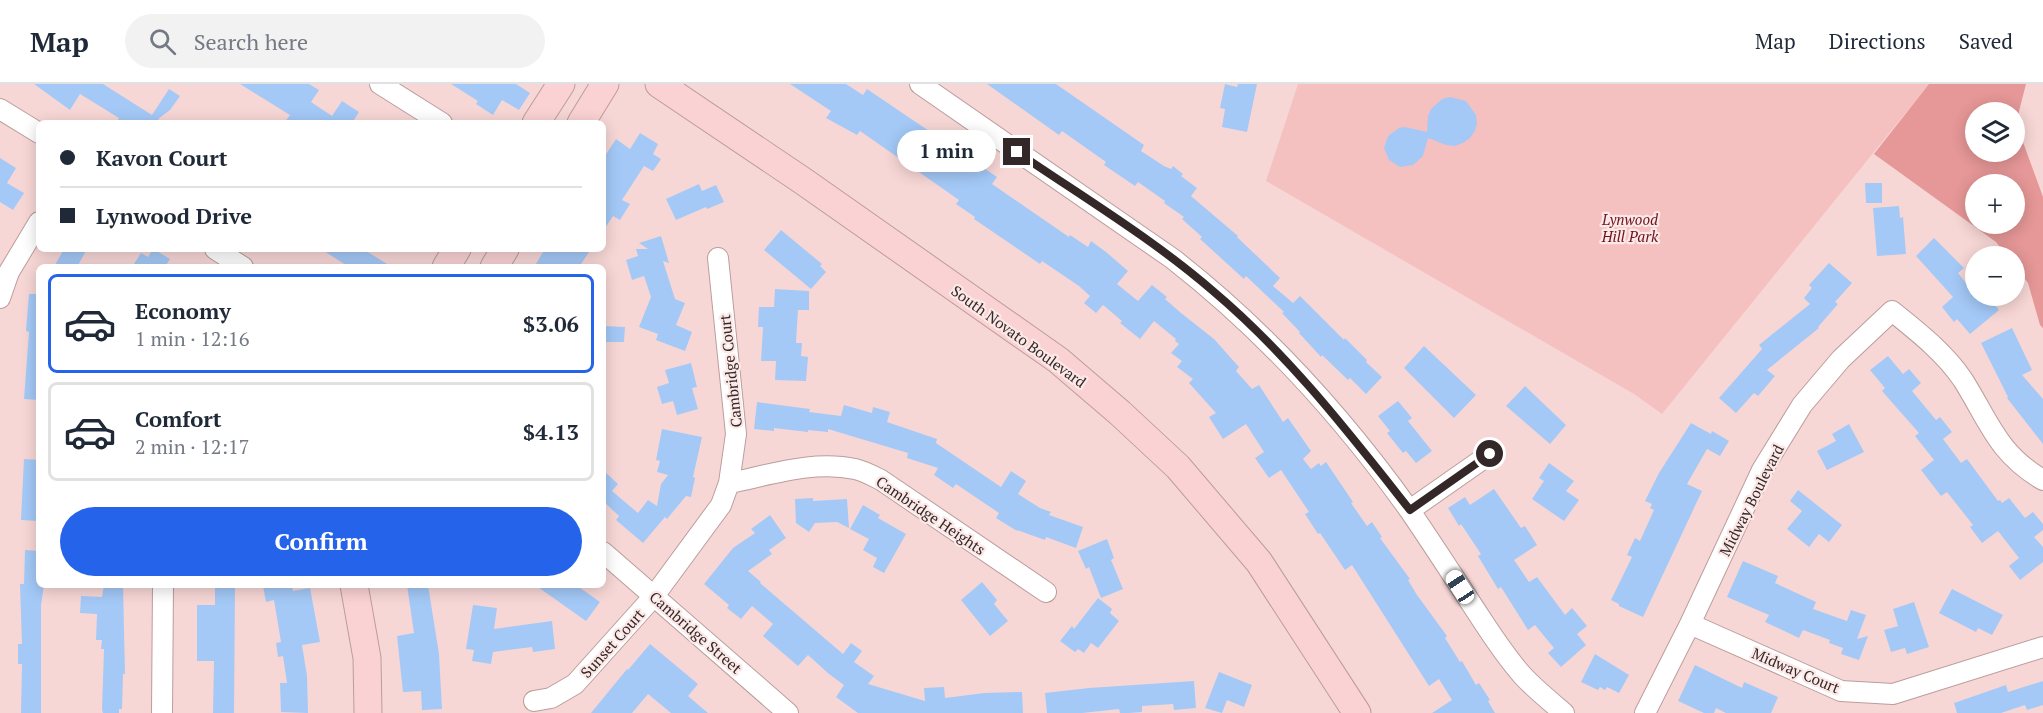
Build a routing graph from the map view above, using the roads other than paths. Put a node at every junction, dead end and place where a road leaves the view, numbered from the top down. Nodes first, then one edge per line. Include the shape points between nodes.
1 (380, 84) edge
2 (561, 84) edge
3 (605, 84) edge
4 (659, 84) edge
5 (920, 84) edge
6 (0, 109) edge
7 (437, 120) edge
8 (538, 120) edge
9 (583, 120) edge
10 (36, 131) edge
11 (36, 227) edge
12 (718, 258) dead end
13 (0, 298) edge
14 (1490, 454) dead end
15 (2043, 480) edge
16 (729, 483) junction
17 (1410, 510) junction
18 (606, 555) edge
19 (163, 588) edge
20 (355, 588) edge
21 (1046, 592) dead end
22 (654, 596) junction
23 (1690, 624) junction
24 (2043, 647) edge
25 (534, 701) dead end
26 (162, 713) edge
27 (368, 713) edge
28 (788, 713) edge
29 (1357, 713) edge
30 (1564, 713) edge
31 (1644, 713) edge

1 - 7 street
2 - 8 main road
3 - 9 main road
4 - 29 main road, South Novato Boulevard via 1058,360 1120,413 1178,467 1259,562
5 - 17 street via 1214,291 1293,368
6 - 10 street
11 - 13 street via 9,272
12 - 16 street, Cambridge Court via 736,434
14 - 17 street
15 - 23 street, Midway Boulevard via 2027,471 2002,447 1962,378 1924,336 1892,311 1841,359 1802,405 1762,470
16 - 21 street, Cambridge Heights via 827,465 857,469 881,480
16 - 22 street via 722,505
17 - 30 street via 1498,644 1523,676
18 - 22 street, Cambridge Street
19 - 26 street
20 - 27 main road via 367,658
22 - 25 street, Sunset Court via 575,684 551,698
22 - 28 street, Cambridge Street
23 - 24 street, Midway Court via 1841,691 1893,694
23 - 31 street, Midway Boulevard

